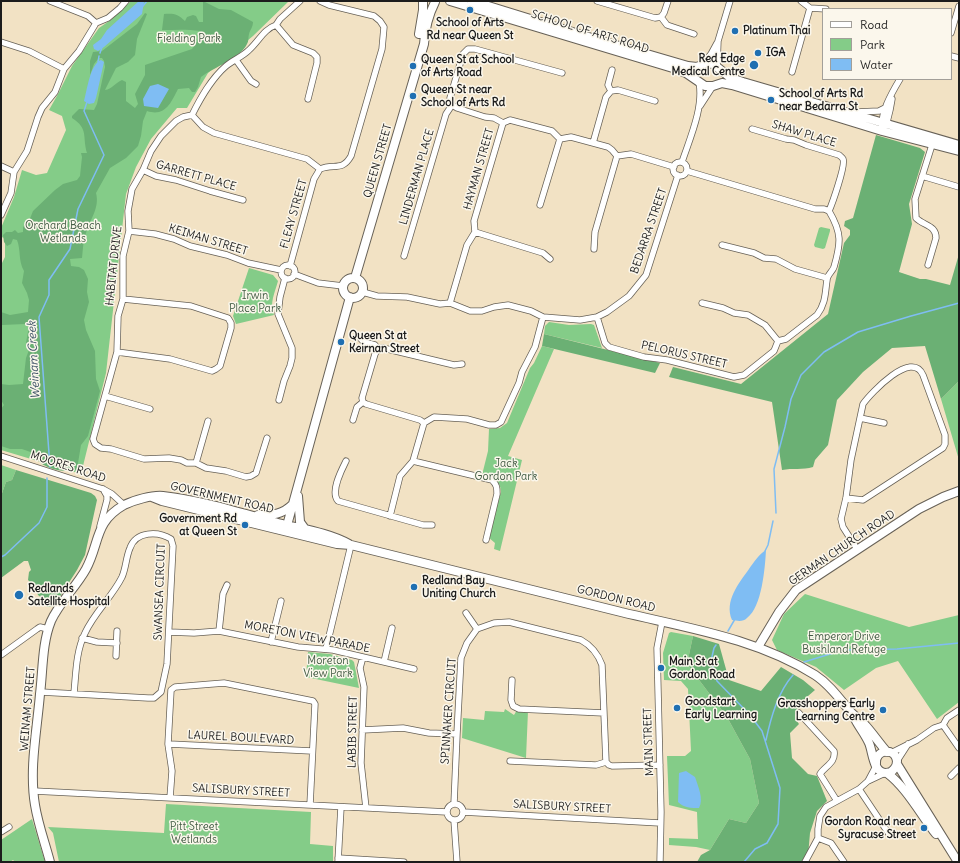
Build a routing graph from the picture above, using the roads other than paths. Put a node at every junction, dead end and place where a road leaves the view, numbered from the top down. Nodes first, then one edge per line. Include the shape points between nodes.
1 (50, 1) edge
2 (126, 1) edge
3 (300, 1) edge
4 (320, 1) edge
5 (424, 1) edge
6 (450, 1) edge
7 (472, 1) edge
8 (597, 1) edge
9 (668, 1) edge
10 (730, 1) edge
11 (801, 1) edge
12 (436, 2) edge
13 (959, 6) edge
14 (810, 8) junction
15 (822, 9) edge
16 (661, 17) junction
17 (96, 23) junction
18 (276, 25) junction
19 (952, 30) edge
20 (694, 34) dead end
21 (718, 41) junction
22 (1, 42) edge
23 (421, 51) junction
24 (236, 60) junction
25 (702, 65) junction
26 (718, 68) junction
27 (64, 69) junction
28 (612, 70) dead end
29 (792, 72) dead end
30 (562, 73) dead end
31 (900, 80) edge
32 (699, 82) junction
33 (256, 84) dead end
34 (714, 86) junction
35 (611, 91) junction
36 (892, 95) junction
37 (308, 99) dead end
38 (655, 101) dead end
39 (452, 105) junction
40 (699, 108) junction
41 (885, 108) junction
42 (836, 110) junction
43 (192, 115) junction
44 (503, 123) junction
45 (883, 126) junction
46 (752, 129) dead end
47 (560, 139) junction
48 (592, 143) junction
49 (932, 145) junction
50 (959, 145) edge
51 (959, 151) edge
52 (617, 156) junction
53 (682, 162) junction
54 (1, 166) edge
55 (674, 167) junction
56 (320, 169) junction
57 (143, 170) junction
58 (687, 171) junction
59 (14, 172) junction
60 (678, 175) junction
61 (922, 176) junction
62 (959, 187) edge
63 (243, 200) dead end
64 (540, 205) dead end
65 (829, 211) junction
66 (1, 215) edge
67 (129, 231) junction
68 (475, 232) junction
69 (722, 245) dead end
70 (594, 249) dead end
71 (404, 256) dead end
72 (550, 259) dead end
73 (928, 265) dead end
74 (290, 266) junction
75 (281, 270) junction
76 (294, 274) junction
77 (285, 278) junction
78 (355, 278) junction
79 (826, 278) junction
80 (343, 286) junction
81 (362, 289) junction
82 (350, 297) junction
83 (123, 299) junction
84 (702, 303) dead end
85 (450, 304) junction
86 (543, 317) junction
87 (597, 317) junction
88 (361, 339) dead end
89 (778, 341) junction
90 (378, 349) junction
91 (117, 352) junction
92 (462, 364) dead end
93 (105, 396) junction
94 (279, 400) dead end
95 (363, 402) junction
96 (150, 409) dead end
97 (860, 418) junction
98 (353, 420) dead end
99 (208, 421) dead end
100 (424, 423) junction
101 (884, 423) dead end
102 (267, 438) dead end
103 (1, 456) edge
104 (346, 461) dead end
105 (414, 461) junction
106 (196, 463) junction
107 (298, 485) junction
108 (102, 489) junction
109 (959, 491) edge
110 (152, 497) junction
111 (846, 498) junction
112 (293, 504) junction
113 (124, 505) junction
114 (245, 514) junction
115 (390, 516) junction
116 (432, 525) dead end
117 (286, 528) junction
118 (305, 529) junction
119 (99, 532) junction
120 (486, 540) dead end
121 (351, 545) junction
122 (857, 549) junction
123 (227, 585) dead end
124 (281, 601) dead end
125 (466, 613) dead end
126 (662, 622) junction
127 (392, 628) dead end
128 (48, 629) junction
129 (477, 629) junction
130 (219, 630) junction
131 (117, 631) dead end
132 (169, 632) junction
133 (82, 638) junction
134 (271, 642) junction
135 (117, 643) junction
136 (758, 647) junction
137 (326, 649) junction
138 (1, 655) edge
139 (116, 656) dead end
140 (363, 657) junction
141 (384, 662) junction
142 (414, 669) dead end
143 (512, 680) dead end
144 (41, 692) junction
145 (74, 693) junction
146 (959, 710) edge
147 (604, 713) junction
148 (800, 713) dead end
149 (854, 716) junction
150 (943, 725) junction
151 (362, 730) junction
152 (457, 734) junction
153 (169, 744) junction
154 (908, 744) junction
155 (959, 748) edge
156 (312, 751) junction
157 (889, 752) junction
158 (510, 761) dead end
159 (606, 762) junction
160 (897, 762) junction
161 (660, 765) junction
162 (876, 765) junction
163 (959, 768) edge
164 (886, 773) junction
165 (951, 776) dead end
166 (868, 781) junction
167 (859, 789) junction
168 (34, 791) junction
169 (170, 798) junction
170 (837, 801) junction
171 (454, 804) junction
172 (310, 805) junction
173 (341, 807) junction
174 (366, 808) junction
175 (447, 812) junction
176 (463, 812) junction
177 (454, 820) junction
178 (660, 823) junction
179 (9, 827) dead end
180 (1, 832) edge
181 (889, 834) dead end
182 (818, 838) junction
183 (944, 842) junction
184 (338, 860) edge
185 (50, 862) edge
186 (404, 862) edge
187 (457, 862) edge
188 (660, 862) edge
189 (805, 862) edge
190 (844, 862) edge
191 (958, 862) edge

1 - 17 street via 88,16
2 - 17 street via 108,18
3 - 18 street
4 - 56 street via 374,16 384,27 382,49 351,156 347,163 340,167
5 - 12 street
5 - 23 street, QUEEN STREET via 419,32
6 - 32 street, SCHOOL OF ARTS ROAD via 676,69
7 - 25 street, SCHOOL OF ARTS ROAD via 688,66
8 - 16 street via 655,18
9 - 16 street
10 - 21 street
11 - 14 street
12 - 23 street, QUEEN STREET via 428,16
13 - 19 street
14 - 15 street
14 - 29 street
16 - 20 street via 667,24
17 - 27 street via 79,51
18 - 24 street via 270,27
18 - 37 street via 293,45 314,53 317,57
21 - 25 street
21 - 26 street
22 - 27 street via 30,51
23 - 78 street, QUEEN STREET
24 - 33 street
24 - 43 street via 226,65 210,82
25 - 26 street via 710,63
25 - 32 street via 698,71
26 - 34 street via 719,76
26 - 42 street via 731,78
27 - 59 street via 55,92 40,112 27,151
28 - 35 street via 608,85
30 - 39 street via 468,48 463,54 450,98
31 - 36 street
32 - 34 street via 705,86
32 - 40 street
34 - 40 street
34 - 45 street via 722,83
35 - 38 street via 618,90
35 - 48 street via 606,96
36 - 41 street
36 - 45 street via 890,110
39 - 44 street
39 - 71 street, LINDERMAN PLACE via 446,114
40 - 53 street
41 - 42 street via 863,113
41 - 45 street
42 - 45 street
43 - 56 street via 203,127 214,133 307,159
43 - 57 street, HABITAT DRIVE via 176,121 161,136
44 - 47 street, HAYMAN STREET via 510,120 552,132
44 - 68 street, HAYMAN STREET via 474,222
45 - 49 street
45 - 50 street
46 - 65 street, SHAW PLACE via 794,140 839,155 843,159 840,179
47 - 48 street via 571,136
47 - 64 street
48 - 52 street via 608,147
49 - 51 street
49 - 61 street
52 - 55 street via 631,154
52 - 70 street via 595,232
53 - 55 street via 676,163
53 - 58 street via 686,164
54 - 59 street
55 - 60 street
56 - 74 street, FLEAY STREET via 314,179
57 - 63 street, GARRETT PLACE via 156,176
57 - 67 street, HABITAT DRIVE via 130,197
58 - 60 street via 683,175
58 - 65 street
59 - 66 street via 11,193
60 - 87 street, BEDARRA STREET via 646,275 629,296
61 - 62 street
61 - 73 street via 915,199 915,214 920,222 934,229 936,233
65 - 79 street, PELORUS STREET via 840,240 834,267
67 - 75 street, KEIMAN STREET via 155,234 190,246 227,254 248,263
67 - 83 street, HABITAT DRIVE via 123,256
68 - 72 street via 543,253
68 - 85 street, HAYMAN STREET via 467,245
69 - 79 street via 764,258 776,259 795,269
74 - 75 street via 284,266
74 - 76 street
75 - 77 street
76 - 77 street via 290,278
76 - 80 street via 318,283
77 - 94 street via 278,314 292,348 292,358
78 - 80 street via 346,280
78 - 81 street via 360,281
79 - 89 street, PELORUS STREET via 827,292 821,310 786,339
80 - 82 street via 345,294
81 - 82 street via 359,295
81 - 85 street, BEDARRA STREET via 376,296 407,297
82 - 107 street
83 - 91 street, HABITAT DRIVE via 118,316
83 - 91 street via 191,306 228,318 231,328 220,366 212,371 170,359
84 - 89 street via 734,313 748,314 765,325
85 - 86 street, BEDARRA STREET via 477,312 500,306 514,306
86 - 87 street, BEDARRA STREET via 580,320
86 - 100 street via 535,347 501,422 489,425 467,419 434,417
87 - 89 street, PELORUS STREET via 605,343 609,347 734,377 744,375 774,351
88 - 90 street
90 - 92 street via 383,348 454,365
90 - 95 street via 374,354
91 - 93 street, HABITAT DRIVE
93 - 96 street
93 - 106 street, HABITAT DRIVE via 93,439 95,444 101,448 144,459 169,458
95 - 98 street via 357,406
95 - 100 street
97 - 101 street
97 - 111 street
97 - 111 street via 863,404 894,373 910,367 917,368 923,375 945,435 945,444 943,448 863,500
99 - 106 street
100 - 105 street
102 - 106 street, HABITAT DRIVE via 256,473 252,476 246,477 206,468
103 - 108 street, MOORES ROAD
104 - 115 street via 334,492 335,498
105 - 115 street via 400,476
105 - 120 street via 492,480 496,484 497,494
107 - 112 street
107 - 118 street via 300,522
108 - 113 street, MOORES ROAD
108 - 119 street via 107,500
109 - 122 street, GERMAN CHURCH ROAD via 919,509
110 - 113 street, GOVERNMENT ROAD
110 - 114 street, GOVERNMENT ROAD via 161,496 196,502
110 - 117 street, GOVERNMENT ROAD
111 - 122 street via 841,524
112 - 114 street via 283,512 275,514
112 - 117 street
113 - 119 street, GOVERNMENT ROAD via 109,516
114 - 117 street, GOVERNMENT ROAD
115 - 116 street via 422,525
117 - 118 street, GORDON ROAD
117 - 121 street, GORDON ROAD via 336,544
118 - 121 street, GORDON ROAD via 338,538
119 - 128 street, WEINAM STREET via 86,569
121 - 126 street, GORDON ROAD
121 - 137 street
122 - 136 street, GERMAN CHURCH ROAD via 796,590
123 - 130 street via 223,594
124 - 134 street
125 - 129 street
126 - 136 street, GORDON ROAD via 721,635
126 - 161 street, MAIN STREET via 657,648
127 - 141 street
128 - 138 street via 37,628
128 - 144 street, WEINAM STREET
129 - 147 street via 494,623 509,622 588,644 600,658 602,665
129 - 152 street, SPINNAKER CIRCUIT via 462,658
130 - 132 street, MORETON VIEW PARADE
130 - 134 street, MORETON VIEW PARADE
131 - 135 street
132 - 133 street, SWANSEA CIRCUIT via 173,542 164,535 146,533 131,545 121,578
132 - 145 street, SWANSEA CIRCUIT via 167,664 159,695 148,698
133 - 135 street via 94,642
133 - 145 street, SWANSEA CIRCUIT
134 - 137 street, MORETON VIEW PARADE
135 - 139 street
136 - 149 street, GORDON ROAD via 817,676
137 - 140 street, MORETON VIEW PARADE
140 - 141 street, MORETON VIEW PARADE
140 - 151 street, LABIB STREET via 360,668 364,687
141 - 142 street, MORETON VIEW PARADE
143 - 147 street via 511,700 513,706 519,709
144 - 145 street, SWANSEA CIRCUIT
144 - 168 street, WEINAM STREET via 34,757
146 - 150 street via 947,718
147 - 159 street
148 - 170 street via 834,751 833,761 820,774
149 - 157 street, GORDON ROAD
149 - 162 street, GORDON ROAD via 869,743
150 - 154 street
150 - 155 street
151 - 152 street via 404,728 429,733
151 - 174 street, LABIB STREET via 361,763
152 - 171 street, SPINNAKER CIRCUIT
153 - 156 street, LAUREL BOULEVARD
153 - 156 street via 171,690 175,687 224,683 313,701 315,704
153 - 169 street via 172,771
154 - 157 street
154 - 160 street
156 - 172 street
157 - 160 street via 894,754
157 - 162 street via 878,755
158 - 159 street via 596,765
159 - 161 street via 612,766
160 - 164 street via 894,770
160 - 183 street via 940,831
161 - 178 street, MAIN STREET
162 - 164 street via 880,771
162 - 166 street
163 - 165 street
164 - 166 street
164 - 183 street via 895,779
166 - 167 street
167 - 170 street
167 - 181 street
168 - 169 street, SALISBURY STREET
168 - 185 street, WEINAM STREET via 35,805
169 - 172 street, SALISBURY STREET
170 - 182 street via 826,807 820,816
171 - 175 street via 448,806
171 - 176 street via 460,805
172 - 173 street, SALISBURY STREET
173 - 174 street, SALISBURY STREET
173 - 184 street
174 - 175 street, SALISBURY STREET
175 - 177 street via 449,818
176 - 177 street via 461,817
176 - 178 street, SALISBURY STREET
177 - 187 street
178 - 188 street, MAIN STREET
179 - 180 street
182 - 189 street
182 - 190 street via 831,843
183 - 191 street
184 - 186 street

